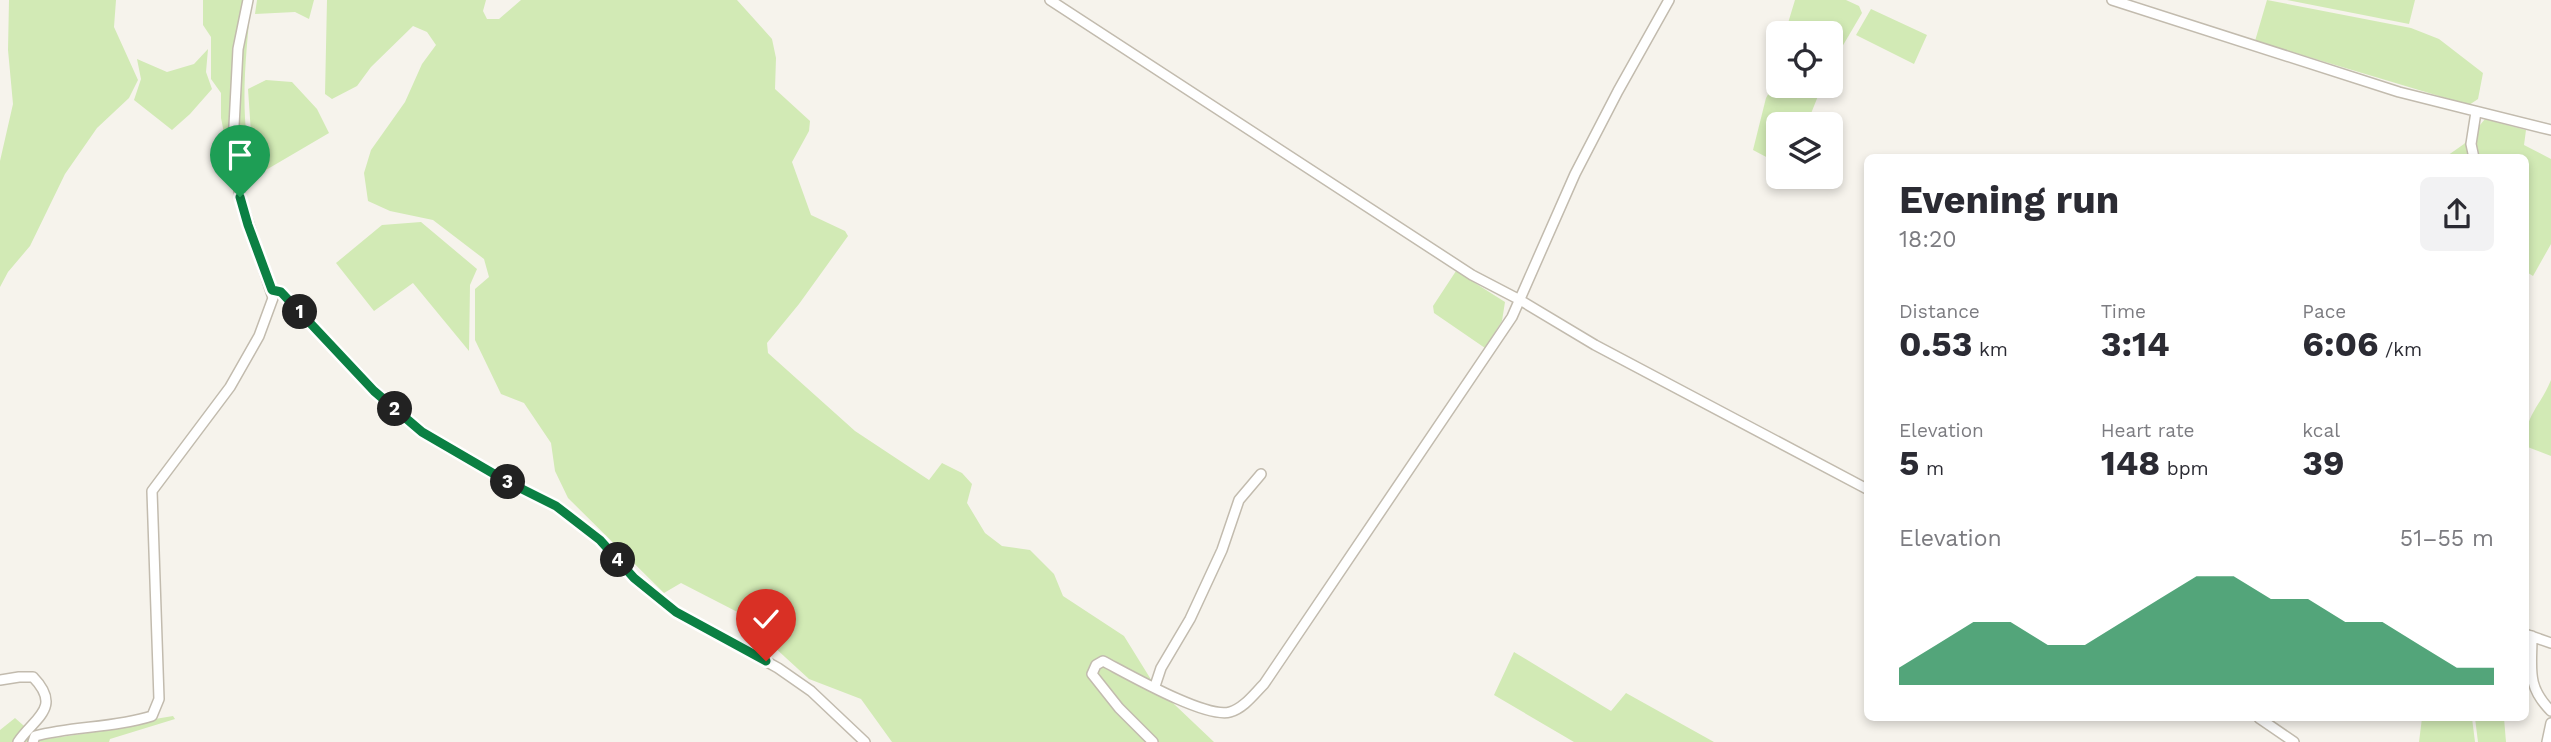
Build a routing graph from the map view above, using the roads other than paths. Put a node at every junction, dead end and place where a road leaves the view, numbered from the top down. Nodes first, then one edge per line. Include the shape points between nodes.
1 (248, 0) edge
2 (1050, 0) edge
3 (1668, 0) edge
4 (2112, 0) edge
5 (2476, 112) junction
6 (2551, 130) edge
7 (2473, 154) edge
8 (272, 290) junction
9 (1520, 300) junction
10 (1261, 474) dead end
11 (1864, 487) edge
12 (2529, 635) edge
13 (2551, 643) edge
14 (0, 680) edge
15 (1155, 687) junction
16 (2551, 711) edge
17 (2263, 721) edge
18 (2551, 723) edge
19 (18, 742) edge
20 (33, 742) edge
21 (865, 742) edge
22 (1153, 742) edge
23 (2294, 742) edge
24 (2547, 742) edge

1 - 8 street via 238,49 233,145 240,197
2 - 9 street via 1472,275
3 - 9 street via 1576,174
4 - 5 street via 2373,84
5 - 6 street
5 - 7 street
8 - 20 street via 271,308 259,336 230,387 152,491 159,699 152,716 60,730 35,736
8 - 21 street via 281,292 374,391 422,432 556,506 600,540 634,578 676,612 778,667
9 - 11 street via 1595,345
9 - 15 street via 1494,346 1264,684 1241,707 1220,713 1192,706
10 - 15 street via 1239,500 1222,550
12 - 13 street
12 - 16 street via 2533,685 2537,698
14 - 19 street via 33,677 46,694 43,715
15 - 22 street via 1103,661 1092,674
17 - 23 street
18 - 24 street

